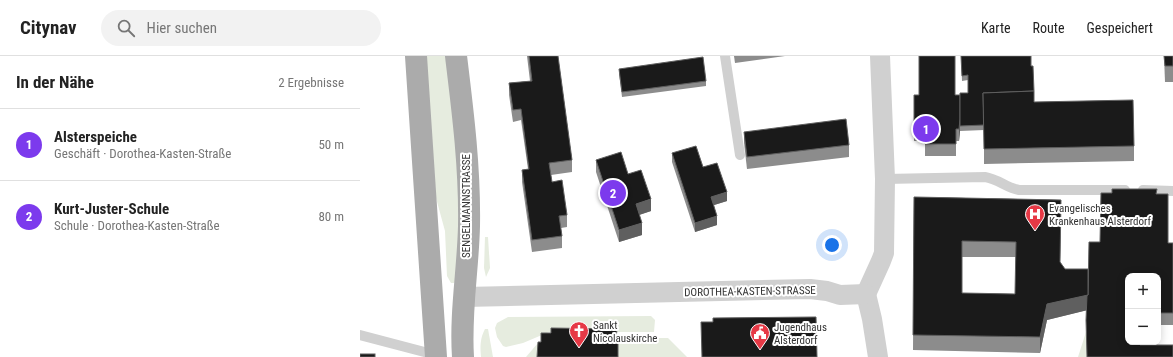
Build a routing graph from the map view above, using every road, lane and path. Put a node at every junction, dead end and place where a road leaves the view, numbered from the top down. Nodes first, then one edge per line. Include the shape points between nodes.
1 (416, 56) edge
2 (456, 56) edge
3 (726, 56) edge
4 (880, 56) edge
5 (740, 155) dead end
6 (885, 179) junction
7 (1173, 191) edge
8 (431, 278) junction
9 (866, 294) junction
10 (464, 297) junction
11 (360, 335) edge
12 (436, 356) edge
13 (463, 357) edge
14 (878, 357) edge

1 - 8 main road
2 - 10 main road, SENGELMANNSTRASSE via 467,150 468,226
3 - 5 lane
4 - 6 street
6 - 7 lane via 985,177 1019,190
6 - 9 street via 884,253
8 - 10 main road via 451,293
8 - 12 main road
9 - 10 street, DOROTHEA-KASTEN-STRASSE via 840,295 810,289
9 - 14 street
10 - 13 main road, SENGELMANNSTRASSE
11 - 12 lane

